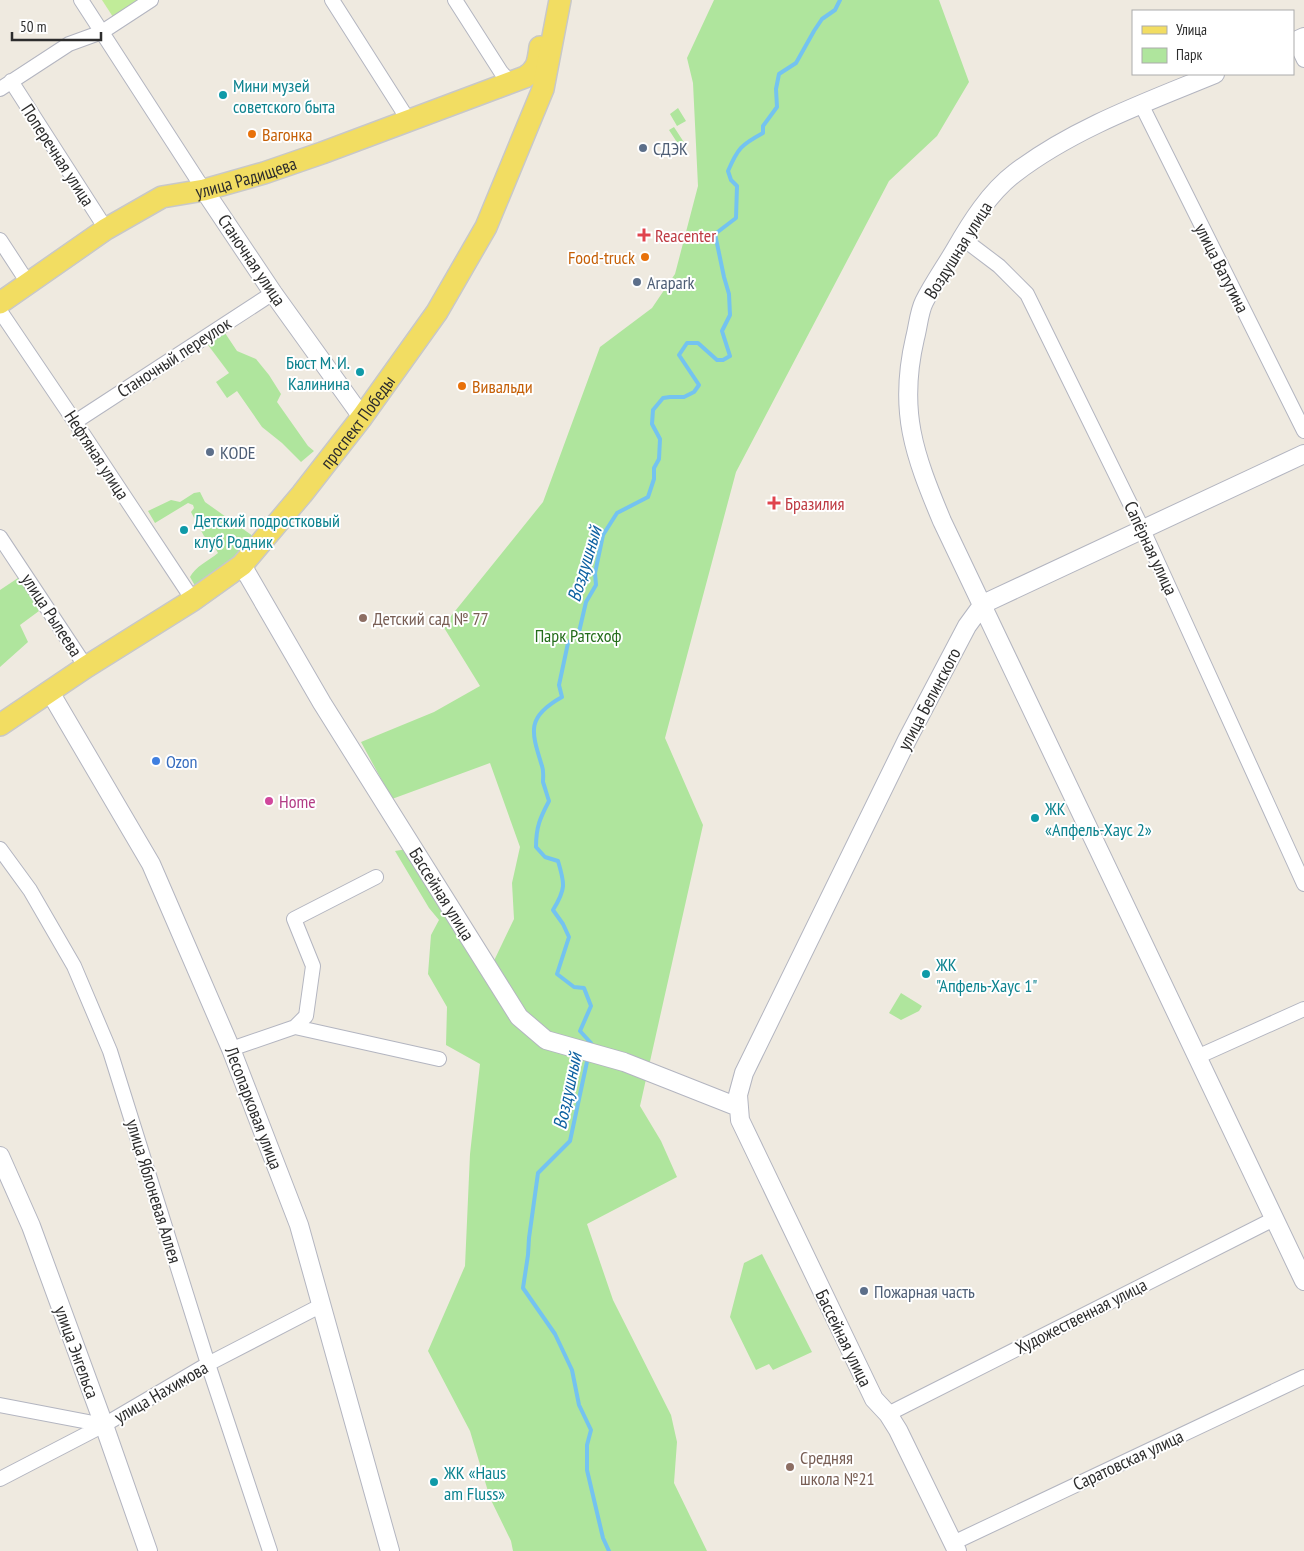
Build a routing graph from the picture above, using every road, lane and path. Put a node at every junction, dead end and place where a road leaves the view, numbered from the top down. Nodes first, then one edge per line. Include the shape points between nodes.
1 (81, 0) edge
2 (152, 0) edge
3 (332, 0) edge
4 (455, 0) edge
5 (547, 0) edge
6 (560, 0) edge
7 (102, 32) junction
8 (1297, 40) edge
9 (1304, 60) edge
10 (1212, 75) edge
11 (510, 82) junction
12 (5, 85) edge
13 (1140, 104) junction
14 (534, 111) junction
15 (409, 121) junction
16 (204, 190) junction
17 (106, 229) junction
18 (962, 238) junction
19 (0, 240) edge
20 (28, 284) junction
21 (273, 293) junction
22 (0, 303) edge
23 (0, 311) edge
24 (362, 417) junction
25 (75, 422) junction
26 (1304, 431) edge
27 (1304, 454) edge
28 (1143, 530) junction
29 (0, 537) edge
30 (242, 565) junction
31 (193, 600) junction
32 (983, 604) junction
33 (86, 667) junction
34 (50, 692) junction
35 (0, 725) edge
36 (0, 849) edge
37 (376, 877) dead end
38 (1304, 884) edge
39 (1304, 1009) edge
40 (295, 1027) junction
41 (231, 1049) junction
42 (1196, 1057) junction
43 (439, 1059) dead end
44 (739, 1114) junction
45 (0, 1156) edge
46 (1274, 1219) junction
47 (1304, 1281) edge
48 (322, 1305) junction
49 (208, 1364) junction
50 (1304, 1377) edge
51 (0, 1406) edge
52 (888, 1414) junction
53 (104, 1425) junction
54 (0, 1479) edge
55 (955, 1547) edge
56 (148, 1551) edge
57 (270, 1551) edge
58 (390, 1551) edge

1 - 7 street, Станочная улица
2 - 7 street
3 - 15 street
4 - 11 street
5 - 11 main road, улица Радищева via 537,66 532,72
6 - 14 main road, проспект Победы via 543,89
7 - 12 street via 69,44
7 - 16 street, Станочная улица
8 - 9 street
10 - 13 street, Воздушная улица
11 - 14 main road via 521,88
11 - 15 main road, улица Радищева
12 - 17 street, Поперечная улица
13 - 18 street, Воздушная улица via 1056,145 1014,174 979,210
13 - 26 street, улица Ватутина
14 - 24 main road, проспект Победы via 486,227 461,272 437,312
15 - 16 main road, улица Радищева via 314,157
16 - 17 main road, улица Радищева via 162,197
16 - 21 street, Станочная улица
17 - 20 main road, улица Радищева
18 - 28 street, Сапёрная улица via 1000,266 1026,294
18 - 32 street, Воздушная улица via 924,303 909,364 907,401 912,438 924,478
19 - 20 street
20 - 22 main road, улица Радищева
21 - 24 street, Станочная улица
21 - 25 street, Станочный переулок
23 - 25 street, Нефтяная улица
24 - 30 main road, проспект Победы
25 - 31 street, Нефтяная улица
27 - 28 street, улица Белинского
28 - 32 street, улица Белинского
28 - 38 street, Сапёрная улица
29 - 33 street, улица Рылеева
30 - 31 main road, проспект Победы
30 - 44 street, Бассейная улица via 322,703 519,1018 546,1040 624,1062
31 - 33 main road, проспект Победы
32 - 42 street, Воздушная улица
32 - 44 street, улица Белинского via 967,626 907,740 754,1051 738,1096
33 - 34 main road, проспект Победы
34 - 35 main road, проспект Победы
34 - 41 street, Лесопарковая улица via 151,864
36 - 49 street, улица Яблоневая Аллея via 30,890 74,966 110,1051
37 - 40 street via 294,919 313,966 306,1016
39 - 42 street
40 - 41 street
40 - 43 street
41 - 48 street, Лесопарковая улица via 299,1225
42 - 46 street, Воздушная улица
44 - 52 street, Бассейная улица via 874,1399
45 - 53 street, улица Энгельса via 31,1226
46 - 47 street, Воздушная улица
46 - 52 street, Художественная улица
48 - 49 street, улица Нахимова
48 - 58 street, Лесопарковая улица
49 - 53 street, улица Нахимова
49 - 57 street, улица Яблоневая Аллея
50 - 55 street, Саратовская улица
51 - 53 street
52 - 55 street, Бассейная улица
53 - 54 street, улица Нахимова
53 - 56 street, улица Энгельса

